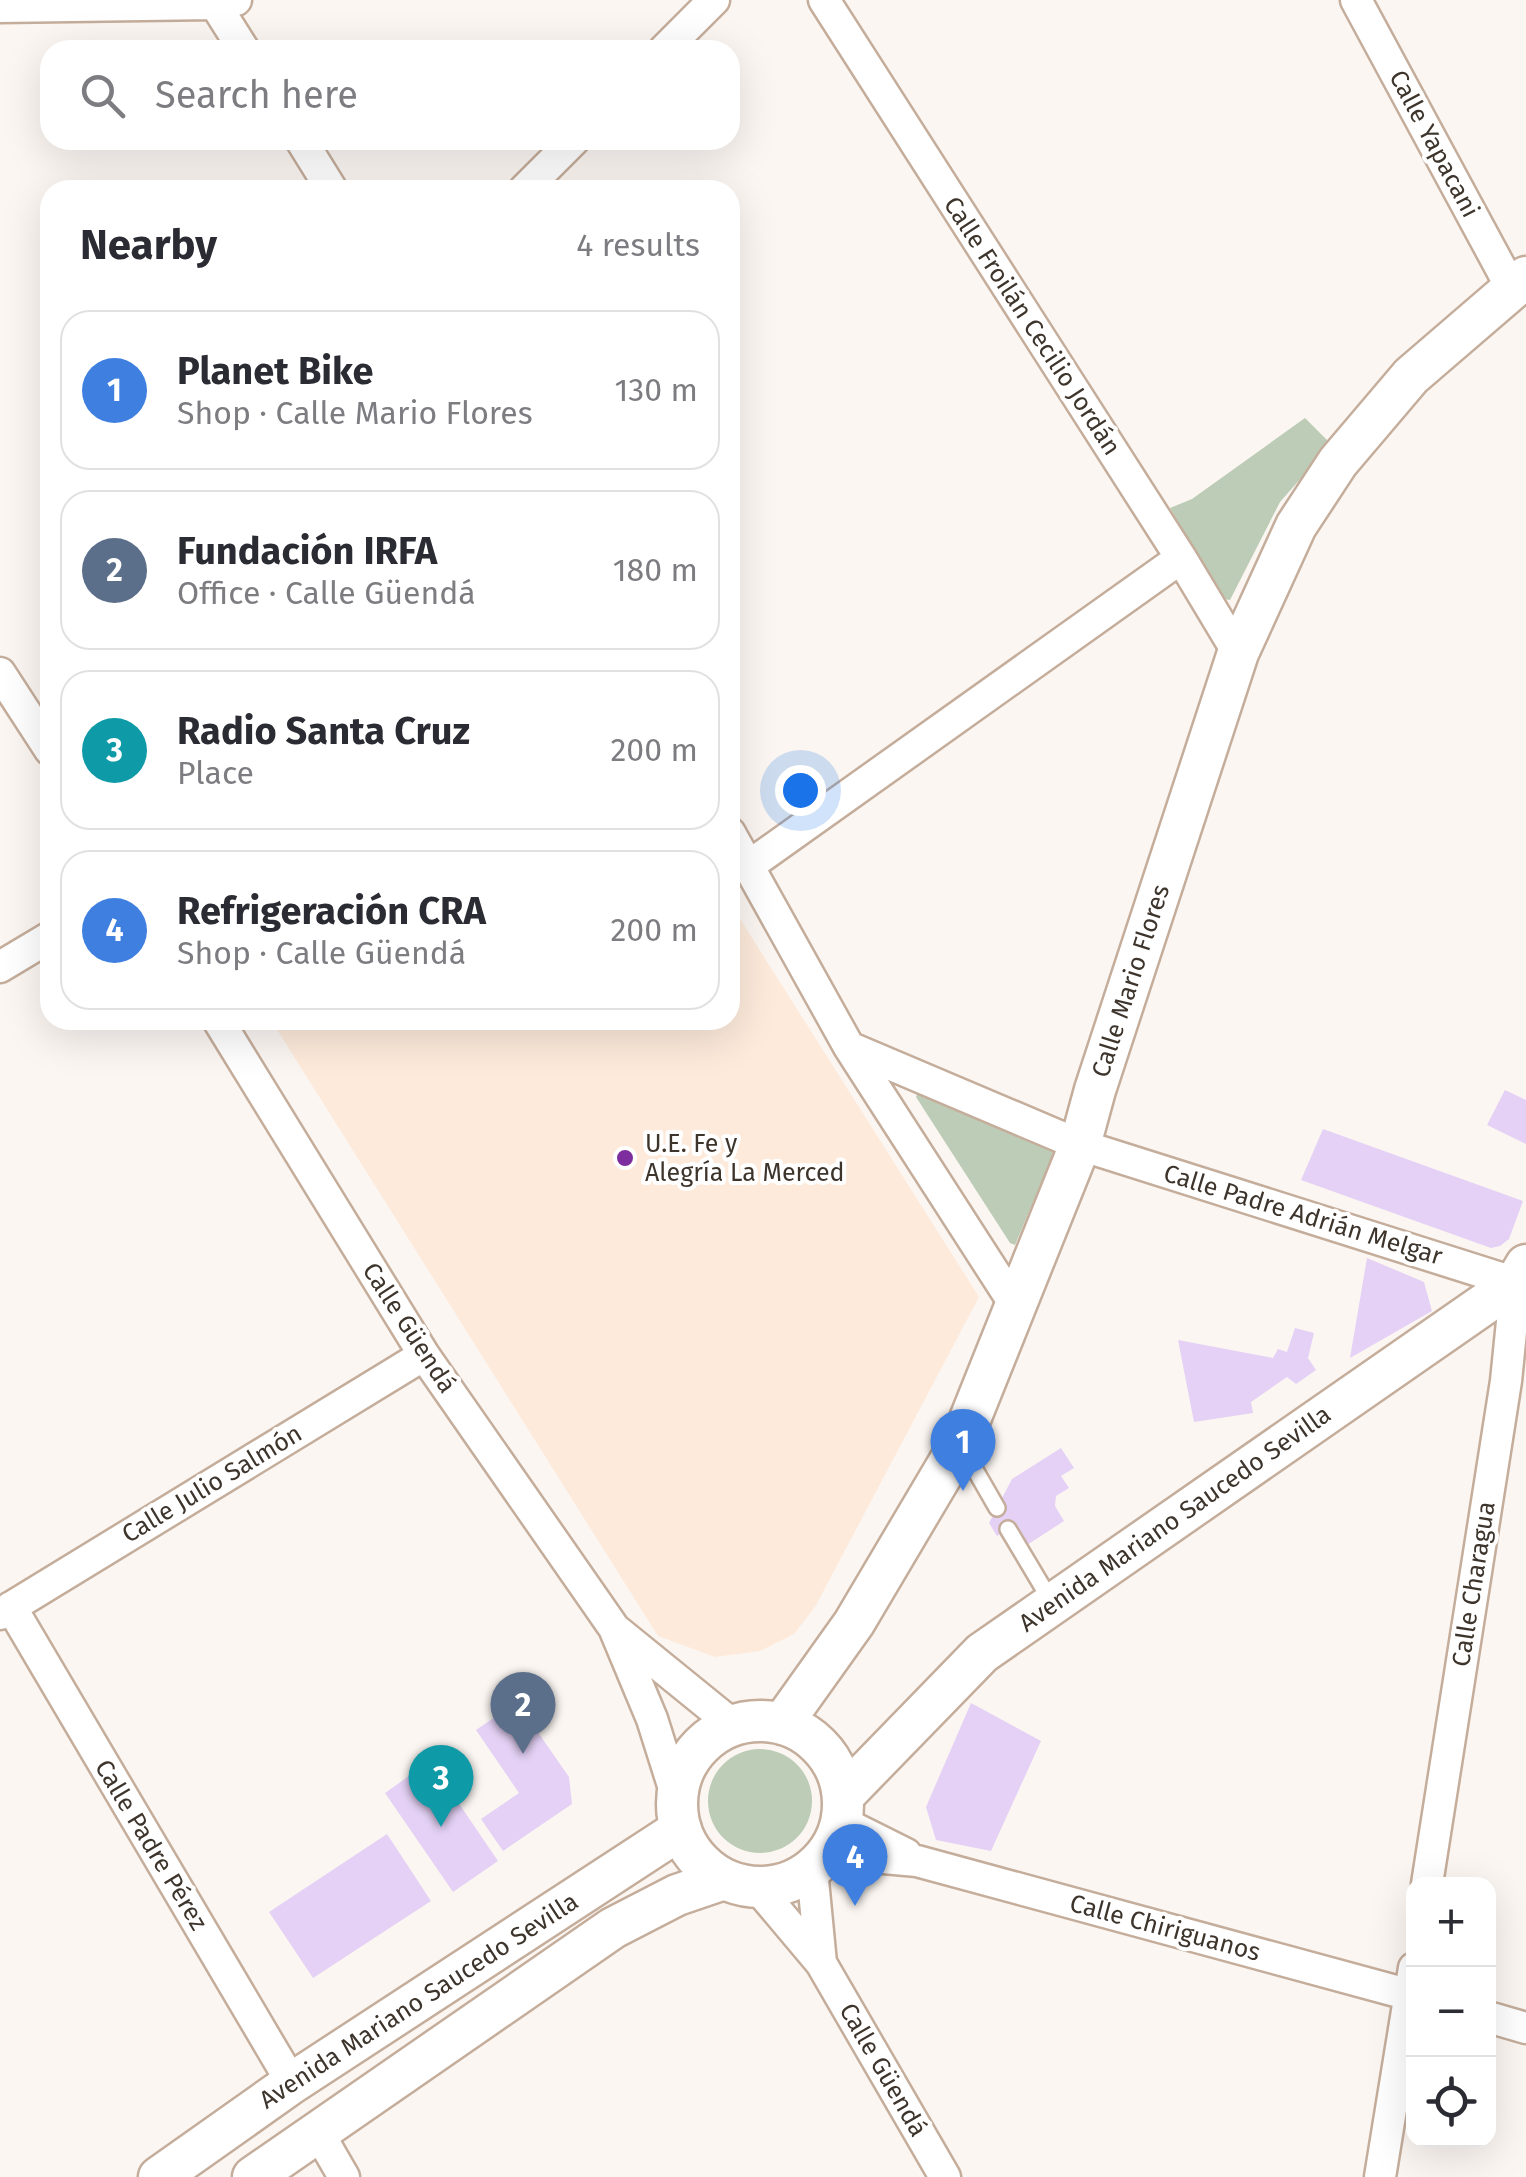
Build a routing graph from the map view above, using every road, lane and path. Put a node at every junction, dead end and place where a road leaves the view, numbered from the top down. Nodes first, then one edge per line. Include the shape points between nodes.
1 (714, 0) edge
2 (824, 0) edge
3 (1356, 0) edge
4 (226, 2) edge
5 (0, 8) edge
6 (240, 40) edge
7 (674, 40) edge
8 (307, 150) edge
9 (564, 150) edge
10 (326, 180) edge
11 (534, 180) edge
12 (1519, 283) edge
13 (1181, 558) junction
14 (1238, 653) junction
15 (0, 673) edge
16 (40, 733) edge
17 (740, 848) edge
18 (750, 865) junction
19 (40, 943) edge
20 (0, 967) edge
21 (224, 1030) edge
22 (848, 1047) junction
23 (1080, 1145) junction
24 (1523, 1278) edge
25 (1017, 1308) junction
26 (424, 1355) junction
27 (960, 1444) junction
28 (997, 1508) dead end
29 (1008, 1529) dead end
30 (1054, 1604) junction
31 (5, 1611) edge
32 (614, 1628) junction
33 (782, 1724) junction
34 (733, 1725) junction
35 (679, 1813) junction
36 (831, 1835) junction
37 (1427, 1877) edge
38 (740, 1883) junction
39 (821, 1963) junction
40 (1406, 1984) edge
41 (1496, 2019) edge
42 (1406, 2022) edge
43 (1526, 2028) edge
44 (292, 2083) junction
45 (318, 2132) junction
46 (159, 2177) edge
47 (252, 2177) edge
48 (344, 2177) edge
49 (946, 2177) edge
50 (1380, 2177) edge

1 - 7 street
2 - 13 street, Calle Froilán Cecilio Jordán
3 - 12 street, Calle Yapacani
4 - 5 street
4 - 6 street
8 - 10 street
9 - 11 street
12 - 14 street, Calle Mario Flores via 1410,376 1338,462 1296,526
13 - 14 street, Calle Froilán Cecilio Jordán
13 - 18 street
14 - 23 street, Calle Mario Flores
15 - 16 street
17 - 18 street
18 - 22 street
19 - 20 street
21 - 26 street, Calle Güendá
22 - 23 street, Calle Padre Adrián Melgar
22 - 25 street
23 - 24 street, Calle Padre Adrián Melgar
23 - 25 street, Calle Mario Flores
24 - 30 street, Avenida Mariano Saucedo Sevilla
24 - 37 street, Calle Charagua
25 - 27 street, Calle Mario Flores
26 - 31 street, Calle Julio Salmón
26 - 32 street, Calle Güendá
27 - 28 lane
27 - 33 street, Calle Mario Flores via 854,1623
29 - 30 lane
30 - 36 street, Avenida Mariano Saucedo Sevilla via 963,1669
31 - 44 street, Calle Padre Pérez
32 - 34 street, Calle Güendá
32 - 35 street, Calle Güendá via 652,1719
33 - 34 street
33 - 36 street via 820,1745 836,1769
34 - 35 street via 694,1754 682,1774
35 - 38 street via 702,1863
35 - 44 street, Avenida Mariano Saucedo Sevilla
36 - 38 street via 780,1884
36 - 39 street, Calle Güendá
36 - 40 street, Calle Chiriguanos
38 - 39 street, Calle Güendá
38 - 45 street, Avenida Mariano Saucedo Sevilla via 677,1895 613,1928
39 - 49 street, Calle Güendá
41 - 43 street
42 - 50 street
44 - 46 street, Avenida Mariano Saucedo Sevilla
45 - 47 street, Avenida Mariano Saucedo Sevilla
45 - 48 street

